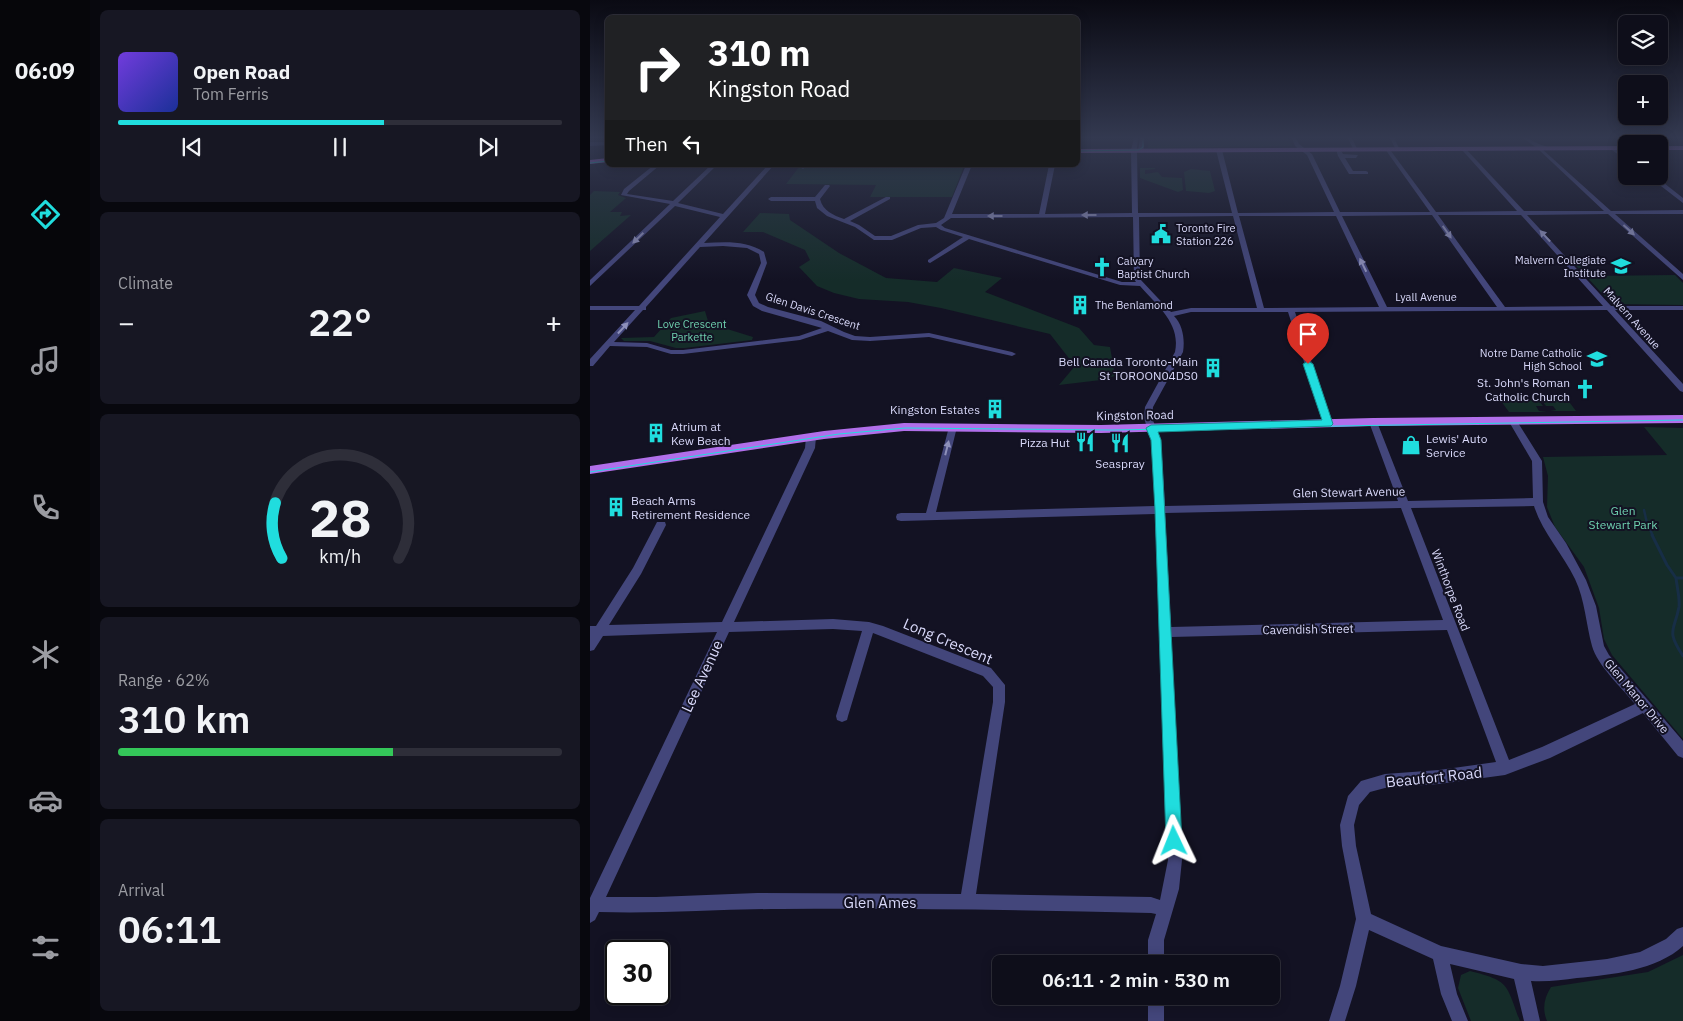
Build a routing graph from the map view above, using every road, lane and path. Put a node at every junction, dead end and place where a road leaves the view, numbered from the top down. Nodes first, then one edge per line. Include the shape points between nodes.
1 (634, 186) edge
2 (692, 186) edge
3 (751, 186) edge
4 (828, 186) dead end
5 (961, 186) edge
6 (1048, 186) edge
7 (1137, 186) edge
8 (1229, 186) edge
9 (1324, 186) edge
10 (1414, 186) edge
11 (1497, 186) edge
12 (1580, 186) edge
13 (1663, 186) edge
14 (888, 198) dead end
15 (771, 199) dead end
16 (817, 199) junction
17 (1683, 201) edge
18 (673, 204) junction
19 (1683, 212) edge
20 (1611, 213) junction
21 (1338, 214) junction
22 (1434, 214) junction
23 (1523, 214) junction
24 (1136, 215) junction
25 (1237, 215) junction
26 (723, 216) junction
27 (949, 216) junction
28 (1042, 216) junction
29 (845, 221) junction
30 (937, 225) junction
31 (968, 237) junction
32 (698, 245) junction
33 (930, 261) dead end
34 (1683, 278) edge
35 (590, 284) edge
36 (1141, 284) junction
37 (590, 308) edge
38 (643, 308) junction
39 (1502, 308) junction
40 (1609, 308) junction
41 (1683, 308) edge
42 (1384, 309) junction
43 (1261, 310) junction
44 (1291, 310) junction
45 (1169, 315) junction
46 (828, 328) junction
47 (608, 344) junction
48 (1012, 354) dead end
49 (590, 364) edge
50 (1683, 389) edge
51 (1683, 419) edge
52 (1512, 420) junction
53 (1373, 422) junction
54 (1328, 424) junction
55 (953, 427) junction
56 (1151, 428) junction
57 (811, 437) junction
58 (590, 470) edge
59 (1538, 502) junction
60 (1403, 504) junction
61 (1160, 510) junction
62 (930, 515) junction
63 (902, 517) dead end
64 (661, 525) dead end
65 (1450, 626) junction
66 (869, 627) junction
67 (724, 628) junction
68 (595, 631) edge
69 (1166, 632) junction
70 (590, 646) edge
71 (1644, 706) junction
72 (842, 716) dead end
73 (1683, 751) edge
74 (1505, 768) junction
75 (967, 901) junction
76 (592, 909) edge
77 (1165, 909) junction
78 (1364, 919) junction
79 (1683, 935) edge
80 (1440, 954) junction
81 (1156, 955) edge
82 (1520, 972) junction
83 (1156, 1005) edge
84 (1156, 1021) edge
85 (1337, 1021) edge
86 (1460, 1021) edge
87 (1532, 1021) edge

1 - 18 street via 624,194
2 - 18 street
3 - 26 street
4 - 16 street
5 - 27 street
6 - 28 street
7 - 24 street
8 - 25 street
9 - 21 street
10 - 22 street
11 - 23 street, Malvern Avenue
12 - 20 street
13 - 17 street
14 - 29 street
15 - 16 street
16 - 29 street via 824,212
18 - 26 street
18 -> 35 street
19 - 20 street
20 - 23 street
20 -> 34 street
21 - 22 street
21 - 25 street
42 -> 21 street
22 - 23 street
22 -> 39 street
40 -> 23 street, Malvern Avenue
24 - 25 street
24 -> 28 street
24 - 36 street via 1137,279
25 - 43 street
26 - 32 street
28 -> 27 street
27 - 30 street
29 - 30 street via 874,238 884,239 920,226
30 - 31 street
31 - 33 street
31 - 36 street via 1122,284
32 - 38 street
32 - 46 street, Glen Davis Crescent via 744,246 760,251 765,260 751,295 756,304
36 - 45 street
37 - 38 street
47 -> 38 street
39 - 40 street, Lyall Avenue
39 - 42 street, Lyall Avenue
40 - 41 street, Lyall Avenue
40 - 50 street, Malvern Avenue
42 - 44 street, Lyall Avenue
43 - 44 street, Lyall Avenue
43 - 45 street, Lyall Avenue via 1191,310
44 - 54 street
45 - 56 street via 1178,328 1181,347 1149,407
46 - 47 street via 800,338 683,352 647,345
46 - 48 street, Glen Davis Crescent via 862,339 929,335
47 - 49 street
51 - 52 main road, Kingston Road
52 - 53 main road, Kingston Road
52 - 59 street, Glen Manor Drive via 1538,462
53 - 54 main road, Kingston Road
53 - 60 street, Winthorpe Road
54 - 56 main road, Kingston Road
55 - 56 main road, Kingston Road
55 - 57 main road, Kingston Road via 872,429
62 -> 55 street
56 - 61 street via 1156,440
57 - 58 main road, Kingston Road
57 - 67 street, Lee Avenue via 810,448
59 - 60 street, Glen Stewart Avenue
59 - 71 street, Glen Manor Drive via 1543,518 1581,580 1598,647
60 - 61 street, Glen Stewart Avenue
60 - 65 street, Winthorpe Road
61 - 62 street, Glen Stewart Avenue
61 - 69 street
62 - 63 street, Glen Stewart Avenue
64 - 68 street via 637,571
65 - 69 street, Cavendish Street
65 - 74 street, Winthorpe Road
66 - 67 street, Long Crescent via 833,624
66 - 72 street
66 - 75 street, Long Crescent via 988,672 999,685
67 - 68 street, Long Crescent
67 - 76 street, Lee Avenue
68 - 70 street
69 - 77 street via 1174,860
71 - 73 street, Glen Manor Drive
71 - 74 street, Beaufort Road via 1545,753
74 - 78 street, Beaufort Road via 1439,778 1384,781 1366,786 1353,801 1347,825
75 - 76 street, Glen Ames via 756,901
75 - 77 street, Glen Ames via 1150,904
77 - 81 street via 1156,940
78 - 80 street
78 - 85 street, Beaufort Road
79 - 82 street via 1672,945 1641,960 1560,973
80 - 82 street
80 - 86 street via 1449,994
82 - 87 street
83 - 84 street

